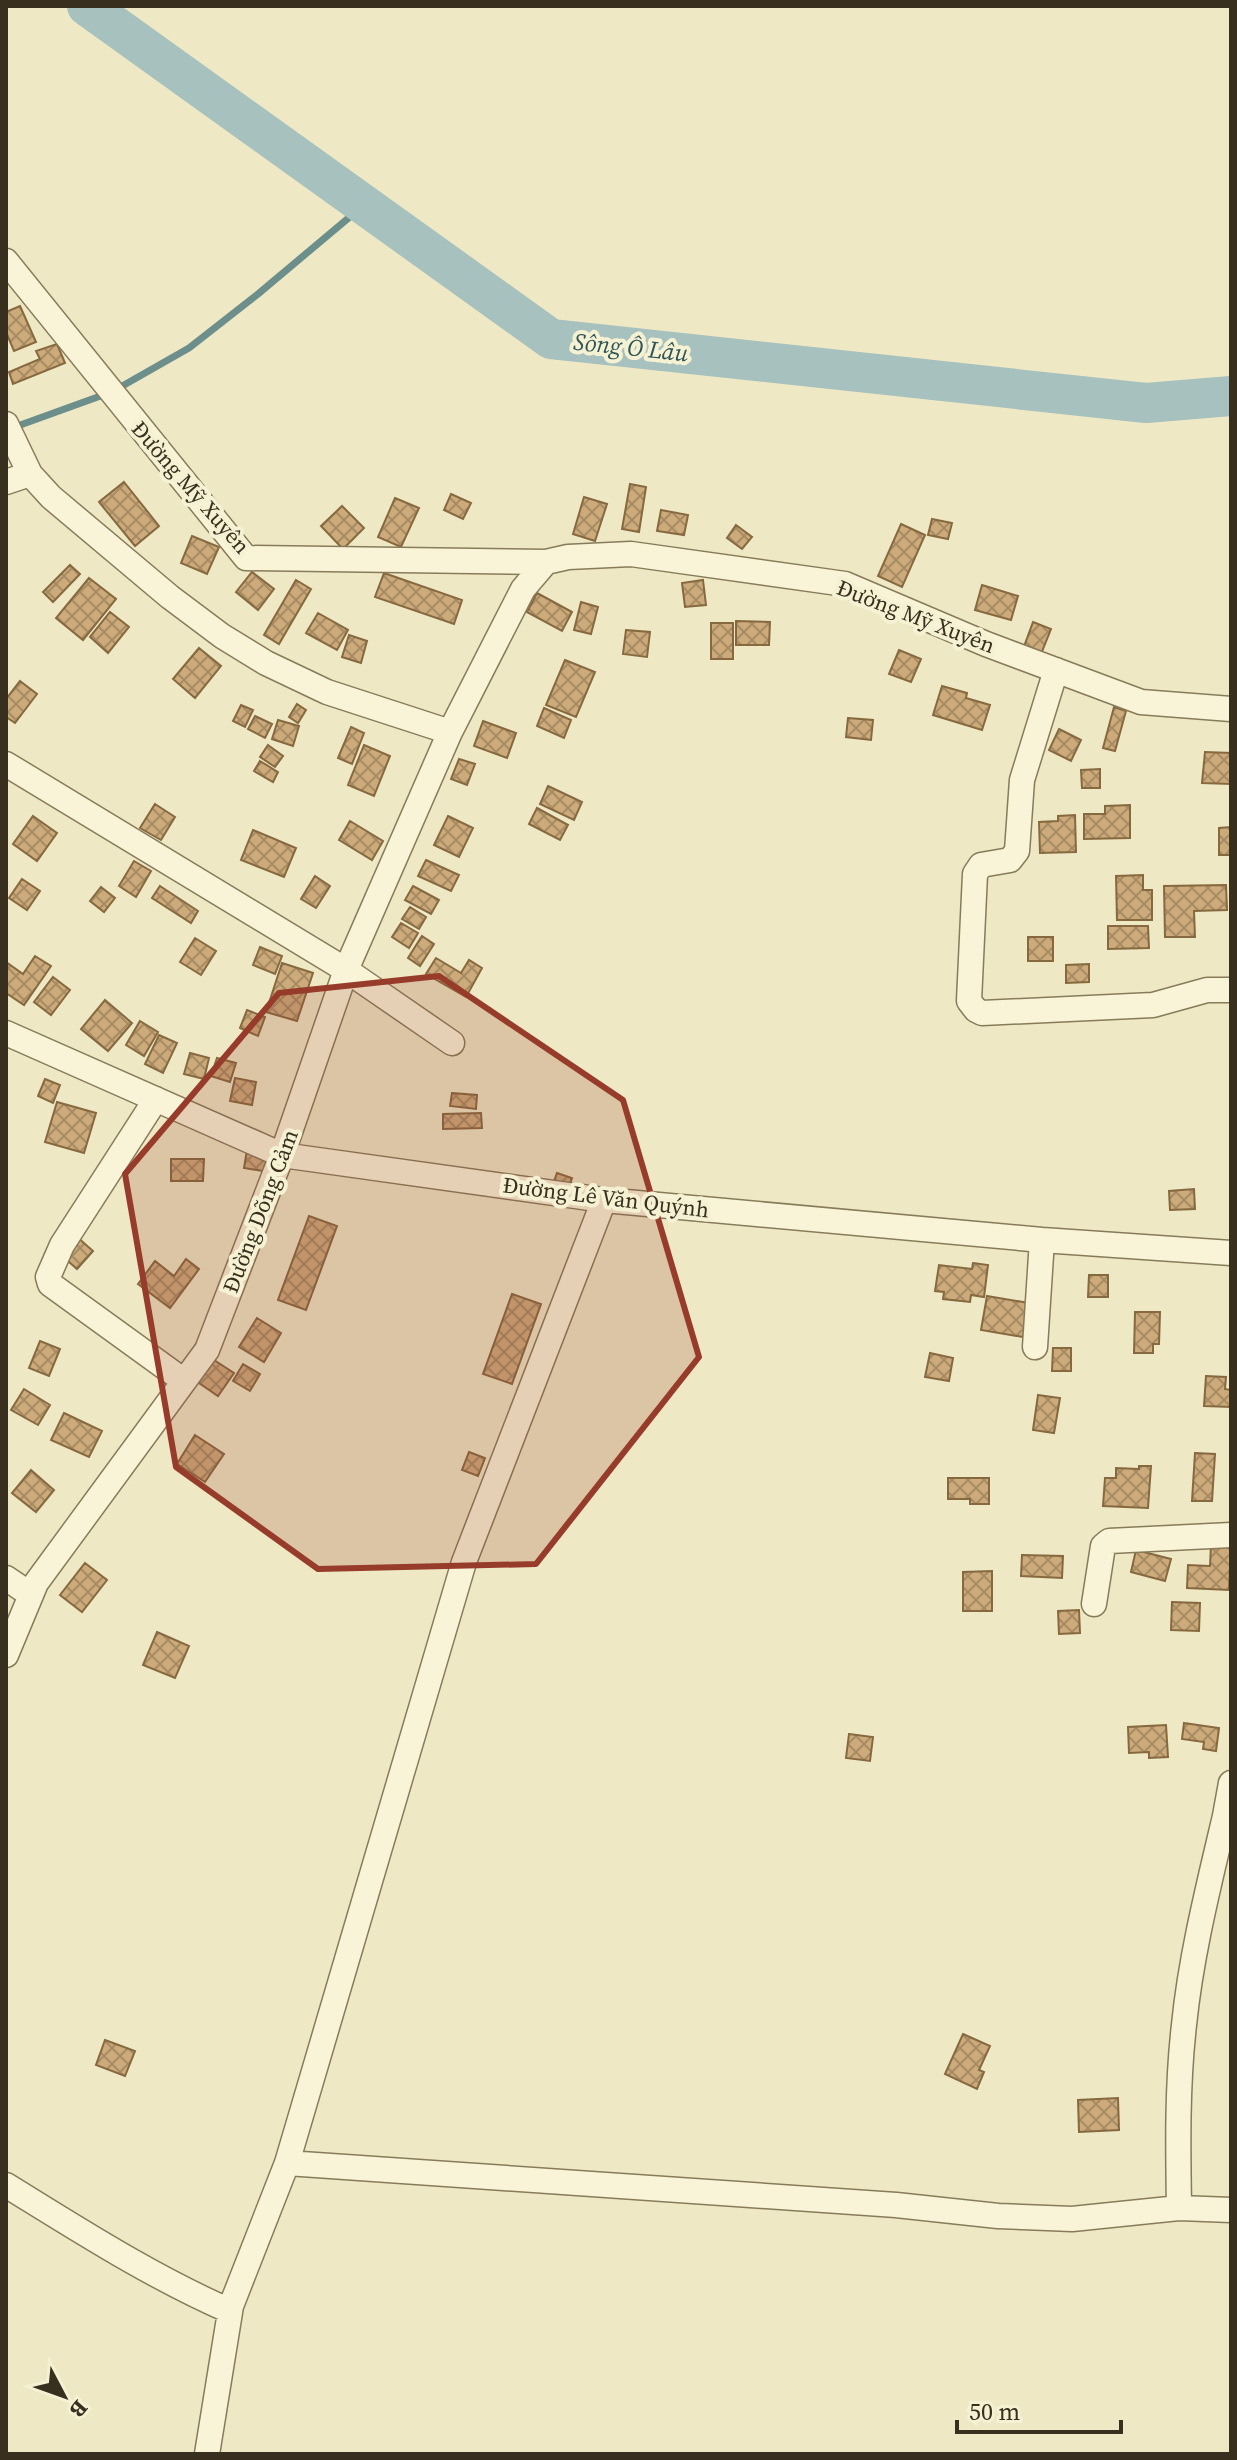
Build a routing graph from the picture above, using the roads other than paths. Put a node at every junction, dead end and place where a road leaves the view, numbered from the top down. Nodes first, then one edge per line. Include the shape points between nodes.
1 (6, 261) edge
2 (6, 424) edge
3 (28, 470) junction
4 (6, 482) edge
5 (546, 562) junction
6 (1056, 670) junction
7 (1231, 709) edge
8 (450, 732) junction
9 (6, 764) edge
10 (346, 970) junction
11 (1231, 990) edge
12 (6, 1033) edge
13 (452, 1043) dead end
14 (156, 1099) junction
15 (282, 1155) junction
16 (604, 1200) junction
17 (1042, 1240) junction
18 (1231, 1253) edge
19 (1035, 1347) dead end
20 (184, 1381) junction
21 (1231, 1535) edge
22 (6, 1578) edge
23 (31, 1595) junction
24 (1094, 1604) dead end
25 (6, 1655) edge
26 (1231, 1783) edge
27 (1228, 1818) edge
28 (287, 2163) junction
29 (6, 2185) edge
30 (1179, 2208) junction
31 (1231, 2210) edge
32 (230, 2311) junction
33 (207, 2454) edge

1 - 5 street, Đường Mỹ Xuyên via 246,558
2 - 3 street
3 - 4 street
3 - 8 street via 99,540 222,636 327,692
5 - 6 street, Đường Mỹ Xuyên via 631,554 845,584
5 - 8 street via 523,589
6 - 7 street, Đường Mỹ Xuyên via 1141,702
6 - 11 street via 1022,780 1017,851 1010,860 981,865 975,874 972,1007 982,1013 1153,1005 1207,990
8 - 10 street, Đường Dõng Cảm
9 - 10 street
10 - 13 street
10 - 15 street, Đường Dõng Cảm
12 - 14 street, Đường Lê Văn Quýnh
14 - 15 street, Đường Lê Văn Quýnh
14 - 20 street via 62,1245 48,1277 50,1284
15 - 16 street, Đường Lê Văn Quýnh
15 - 20 street, Đường Dõng Cảm via 207,1350
16 - 17 street, Đường Lê Văn Quýnh
16 - 28 street via 464,1562
17 - 18 street, Đường Lê Văn Quýnh
17 - 19 street
20 - 23 street, Đường Dõng Cảm
21 - 24 street via 1109,1541 1103,1546
22 - 23 street
23 - 25 street, Đường Dõng Cảm
26 - 27 street
27 - 30 street via 1184,2024
28 - 30 street via 998,2216 1072,2219
28 - 32 street
29 - 32 street
30 - 31 street
32 - 33 street

